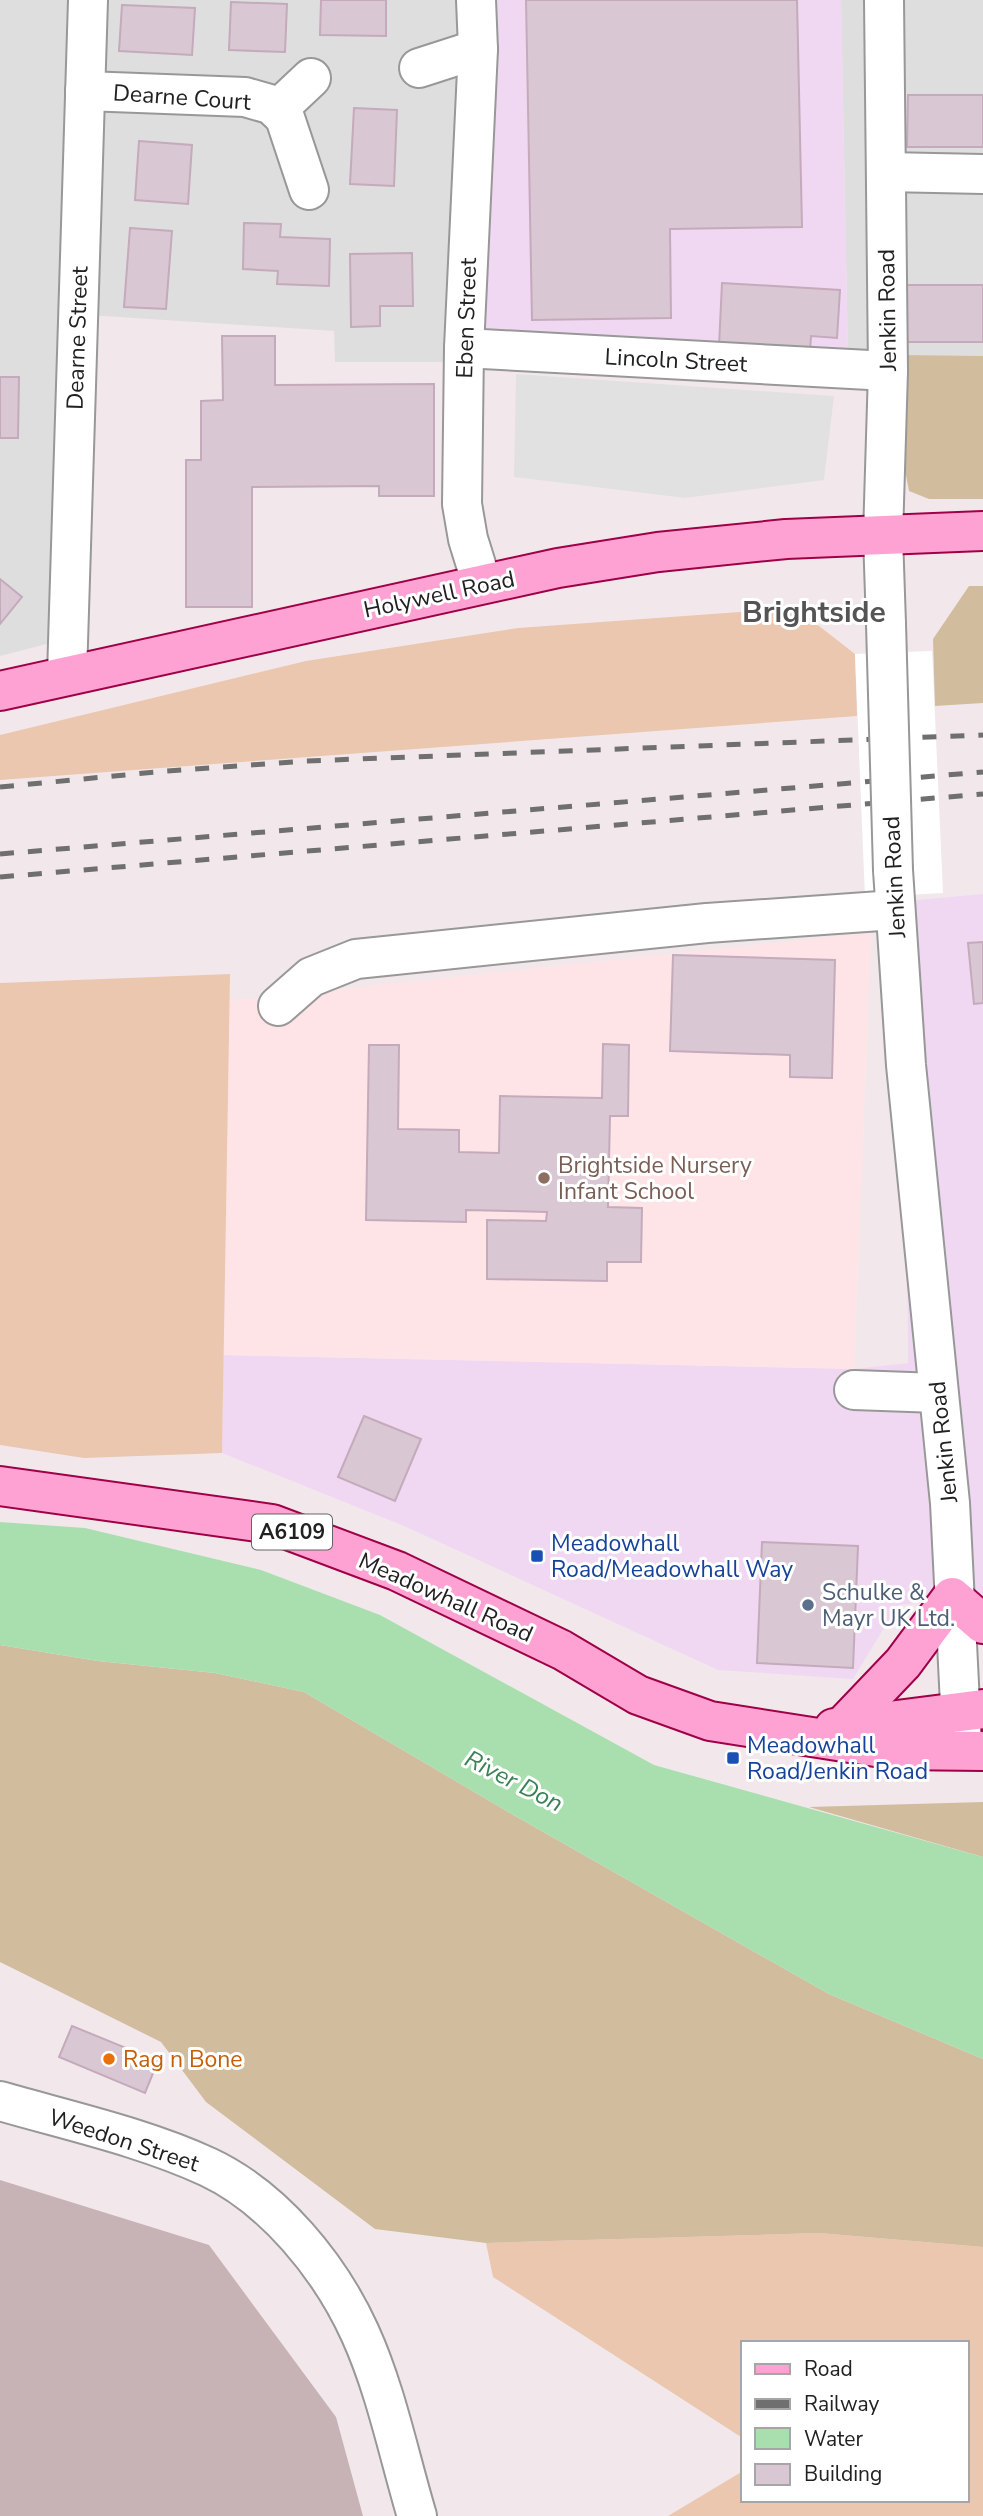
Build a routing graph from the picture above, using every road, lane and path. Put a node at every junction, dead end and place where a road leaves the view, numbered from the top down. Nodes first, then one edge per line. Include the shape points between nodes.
1 (88, 0) edge
2 (476, 0) edge
3 (884, 0) edge
4 (478, 49) junction
5 (419, 68) dead end
6 (311, 78) dead end
7 (85, 91) junction
8 (278, 110) junction
9 (886, 172) junction
10 (983, 174) edge
11 (309, 190) dead end
12 (464, 348) junction
13 (888, 371) junction
14 (983, 531) edge
15 (883, 536) junction
16 (482, 584) junction
17 (67, 675) junction
18 (0, 691) edge
19 (895, 910) junction
20 (278, 1006) dead end
21 (854, 1390) dead end
22 (938, 1393) junction
23 (0, 1486) edge
24 (952, 1597) junction
25 (983, 1624) edge
26 (971, 1710) edge
27 (842, 1727) junction
28 (797, 1733) junction
29 (973, 1751) edge
30 (0, 2101) edge
31 (417, 2516) edge

1 - 7 street, Dearne Street
2 - 4 street, Eben Street
3 - 9 street, Jenkin Road
4 - 5 street
4 - 12 street, Eben Street
6 - 8 street, Dearne Court
7 - 8 street, Dearne Court via 245,97
7 - 17 street, Dearne Street
8 - 11 street, Dearne Court via 285,118
9 - 10 street
9 - 13 street, Jenkin Road
12 - 13 street, Lincoln Street via 617,369
12 - 16 street, Eben Street via 462,504
13 - 15 street, Jenkin Road
14 - 15 main road, Holywell Road
15 - 16 main road, Holywell Road via 786,539 658,552
15 - 19 street, Jenkin Road, bridge
16 - 17 main road, Holywell Road
17 - 18 main road, Holywell Road
19 - 20 street via 707,923 356,959 311,976
19 - 22 street, Jenkin Road
21 - 22 street
22 - 24 street, Jenkin Road via 950,1503
23 - 28 main road, Meadowhall Road / A6109 via 272,1524 397,1571 562,1650 638,1695 710,1721
24 - 25 main road
24 - 26 street, Jenkin Road
24 - 27 main road via 903,1664
26 - 27 main road, Meadowhall Road / A6109
26 - 29 street, Jenkin Road
27 - 28 main road, Meadowhall Road / A6109
28 - 29 main road, Meadowhall Road / A6109 via 895,1750
30 - 31 street, Weedon Street via 210,2168 250,2192 290,2230 331,2283 360,2333

